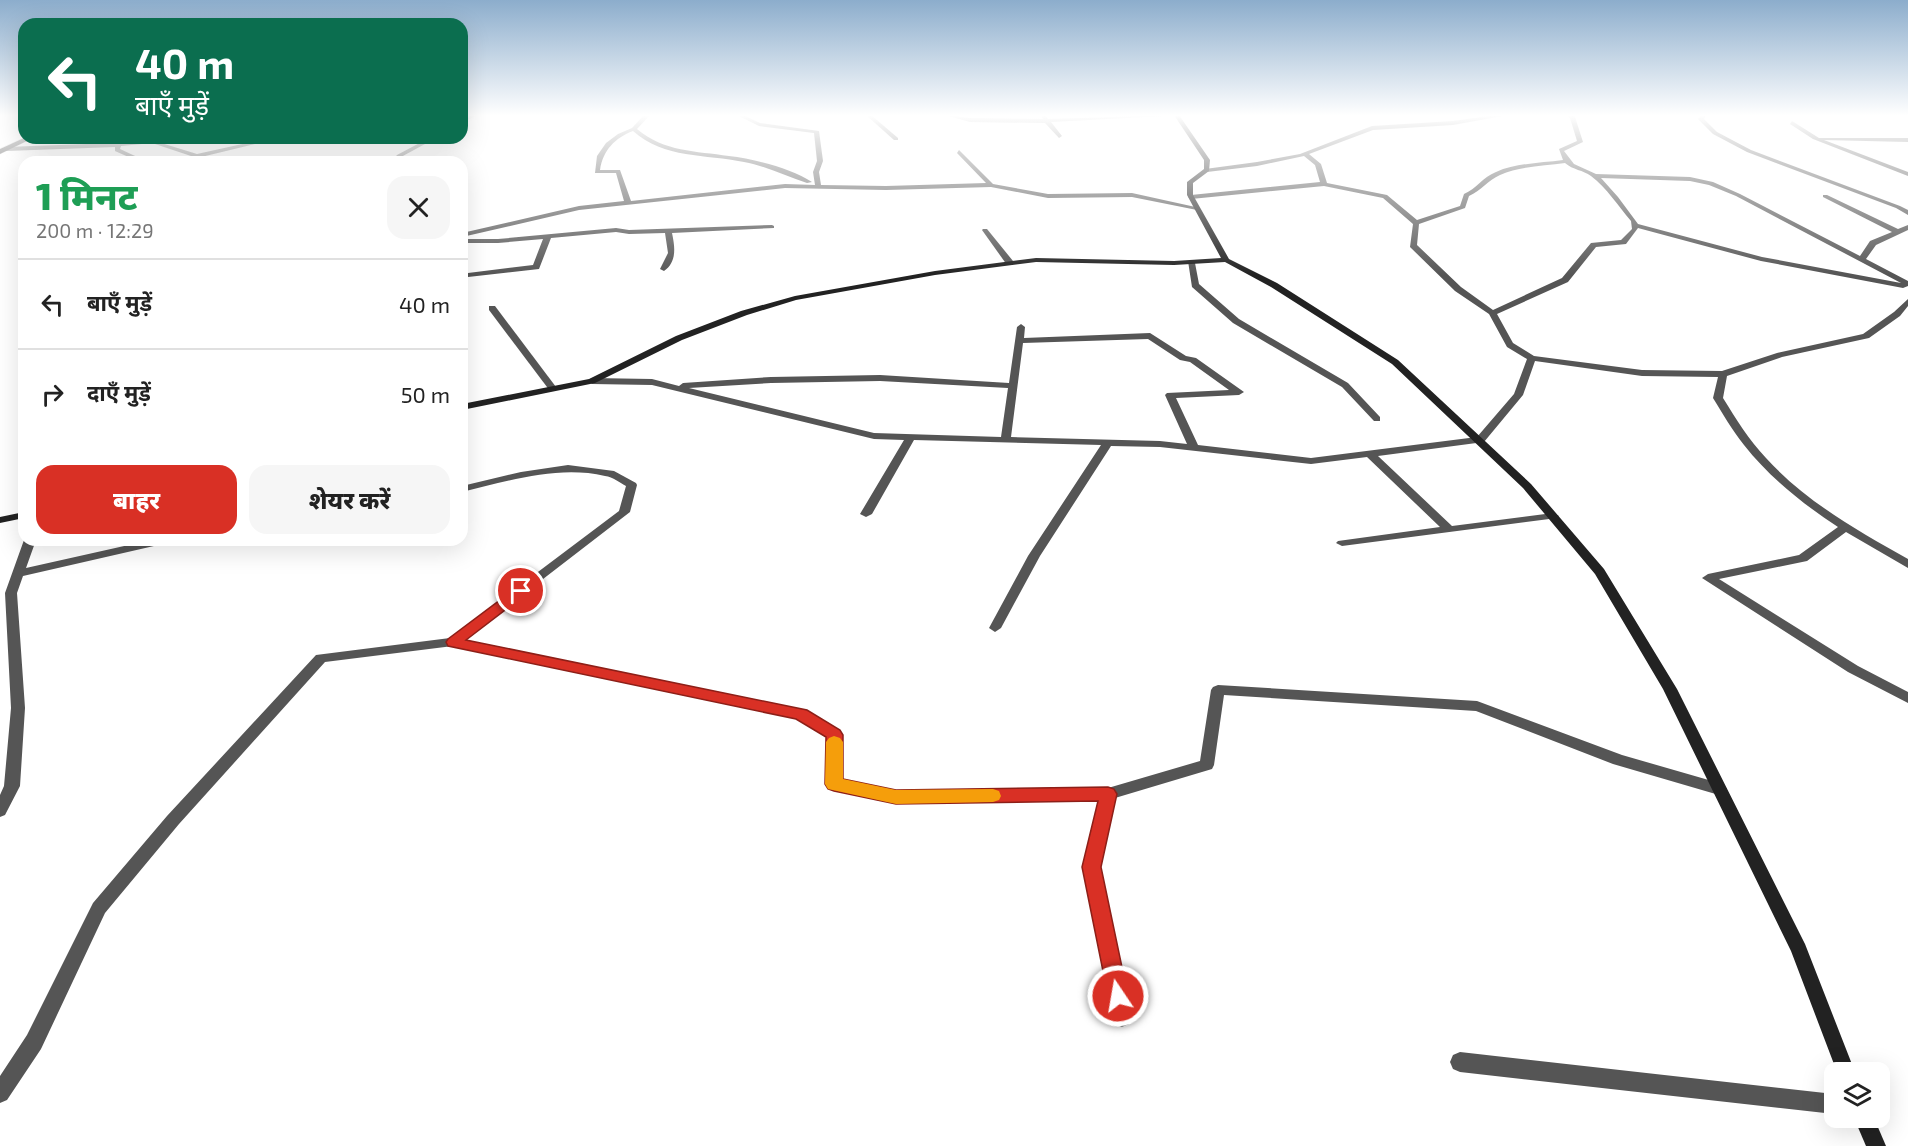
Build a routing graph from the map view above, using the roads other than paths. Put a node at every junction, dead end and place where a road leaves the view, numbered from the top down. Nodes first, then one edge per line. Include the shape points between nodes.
1 (597, 168) edge
2 (769, 168) edge
3 (817, 168) edge
4 (974, 168) edge
5 (1220, 168) edge
6 (1319, 168) edge
7 (1515, 168) edge
8 (1577, 168) edge
9 (1796, 168) edge
10 (1891, 168) edge
11 (1207, 170) joint
12 (1895, 170) junction
13 (1908, 170) edge
14 (1908, 174) edge
15 (1595, 176) junction
16 (1324, 184) junction
17 (991, 185) junction
18 (818, 186) junction
19 (1825, 196) dead end
20 (628, 202) junction
21 (1194, 203) junction
22 (1908, 213) edge
23 (1416, 223) junction
24 (1635, 225) junction
25 (772, 227) dead end
26 (1908, 227) edge
27 (985, 230) dead end
28 (668, 231) junction
29 (1898, 232) junction
30 (468, 234) edge
31 (548, 236) junction
32 (468, 241) edge
33 (1226, 260) junction
34 (1861, 260) junction
35 (1010, 263) junction
36 (1191, 263) junction
37 (664, 269) dead end
38 (468, 275) dead end
39 (1908, 285) edge
40 (1908, 301) edge
41 (492, 308) dead end
42 (1492, 313) junction
43 (1022, 327) dead end
44 (1020, 341) junction
45 (1532, 358) junction
46 (1724, 374) junction
47 (592, 381) junction
48 (1014, 386) junction
49 (673, 387) junction
50 (553, 389) junction
51 (468, 405) edge
52 (1377, 419) dead end
53 (911, 437) junction
54 (1480, 440) junction
55 (1005, 441) junction
56 (1108, 443) junction
57 (1194, 448) junction
58 (1370, 454) junction
59 (468, 488) edge
60 (866, 514) dead end
61 (18, 516) edge
62 (1552, 516) junction
63 (0, 520) edge
64 (1845, 528) junction
65 (1449, 529) junction
66 (1342, 543) dead end
67 (28, 546) edge
68 (140, 546) edge
69 (1908, 564) edge
70 (18, 573) junction
71 (995, 628) dead end
72 (453, 642) junction
73 (1908, 698) edge
74 (1719, 789) junction
75 (1108, 794) junction
76 (0, 811) edge
77 (1122, 1018) dead end
78 (1460, 1062) dead end
79 (1842, 1062) edge
80 (0, 1093) edge
81 (1824, 1103) edge
82 (1868, 1128) edge
83 (1876, 1146) edge

1 - 20 street via 597,172 618,171
2 - 18 street
3 - 18 street
4 - 17 street
5 - 11 street
6 - 16 street
7 - 23 street via 1488,178 1479,190 1466,195 1463,207
8 - 15 street
9 - 22 street
10 - 12 street
11 - 21 street via 1190,182
12 - 13 street
12 - 14 street
15 - 24 street
15 - 34 street via 1690,178 1711,183
16 - 21 street
16 - 23 street via 1385,196
17 - 18 street
17 - 21 street via 1048,196 1132,195
18 - 20 street
19 - 29 street
20 - 30 street via 579,208
21 - 33 street
23 - 42 street via 1413,245 1458,290
24 - 39 street via 1761,259
24 - 42 street via 1623,242 1594,245 1565,280
25 - 28 street
26 - 29 street
27 - 35 street
28 - 31 street via 616,230
28 - 37 street via 672,254
29 - 34 street via 1873,243
31 - 32 street
31 - 38 street via 536,267
33 - 36 street
33 - 54 street via 1274,285 1395,362
34 - 39 street
35 - 36 street
35 - 47 street via 775,304 679,338
36 - 52 street via 1196,285 1236,321 1345,385
40 - 46 street via 1866,336 1780,355
41 - 50 street
42 - 45 street via 1510,345
43 - 44 street
44 - 48 street
44 - 57 street via 1150,336 1183,358 1193,360 1239,392 1170,395
45 - 46 street via 1642,373
45 - 54 street via 1518,395
46 - 64 street via 1718,398 1748,442 1789,485
47 - 49 street via 652,382
47 - 50 street
48 - 49 street via 880,378
48 - 55 street
49 - 53 street via 874,436
50 - 51 street
53 - 55 street
53 - 60 street
54 - 58 street
54 - 62 street
55 - 56 street
56 - 57 street
56 - 71 street via 1034,556
57 - 58 street via 1311,461
58 - 65 street
59 - 72 street via 568,468 610,473 632,485 624,512
61 - 63 street
62 - 65 street
62 - 74 street via 1600,572 1670,689
64 - 69 street
64 - 73 street via 1803,558 1708,578 1853,669
65 - 66 street
67 - 70 street
68 - 70 street
70 - 76 street via 11,593 18,708 12,786
72 - 75 street via 801,714 834,735 834,784 896,797
72 - 80 street via 321,658 173,820 99,908 33,1042
74 - 75 street via 1618,760 1477,706 1218,690 1207,765
74 - 79 street via 1799,950
75 - 77 street via 1092,867
78 - 81 street
82 - 83 street

